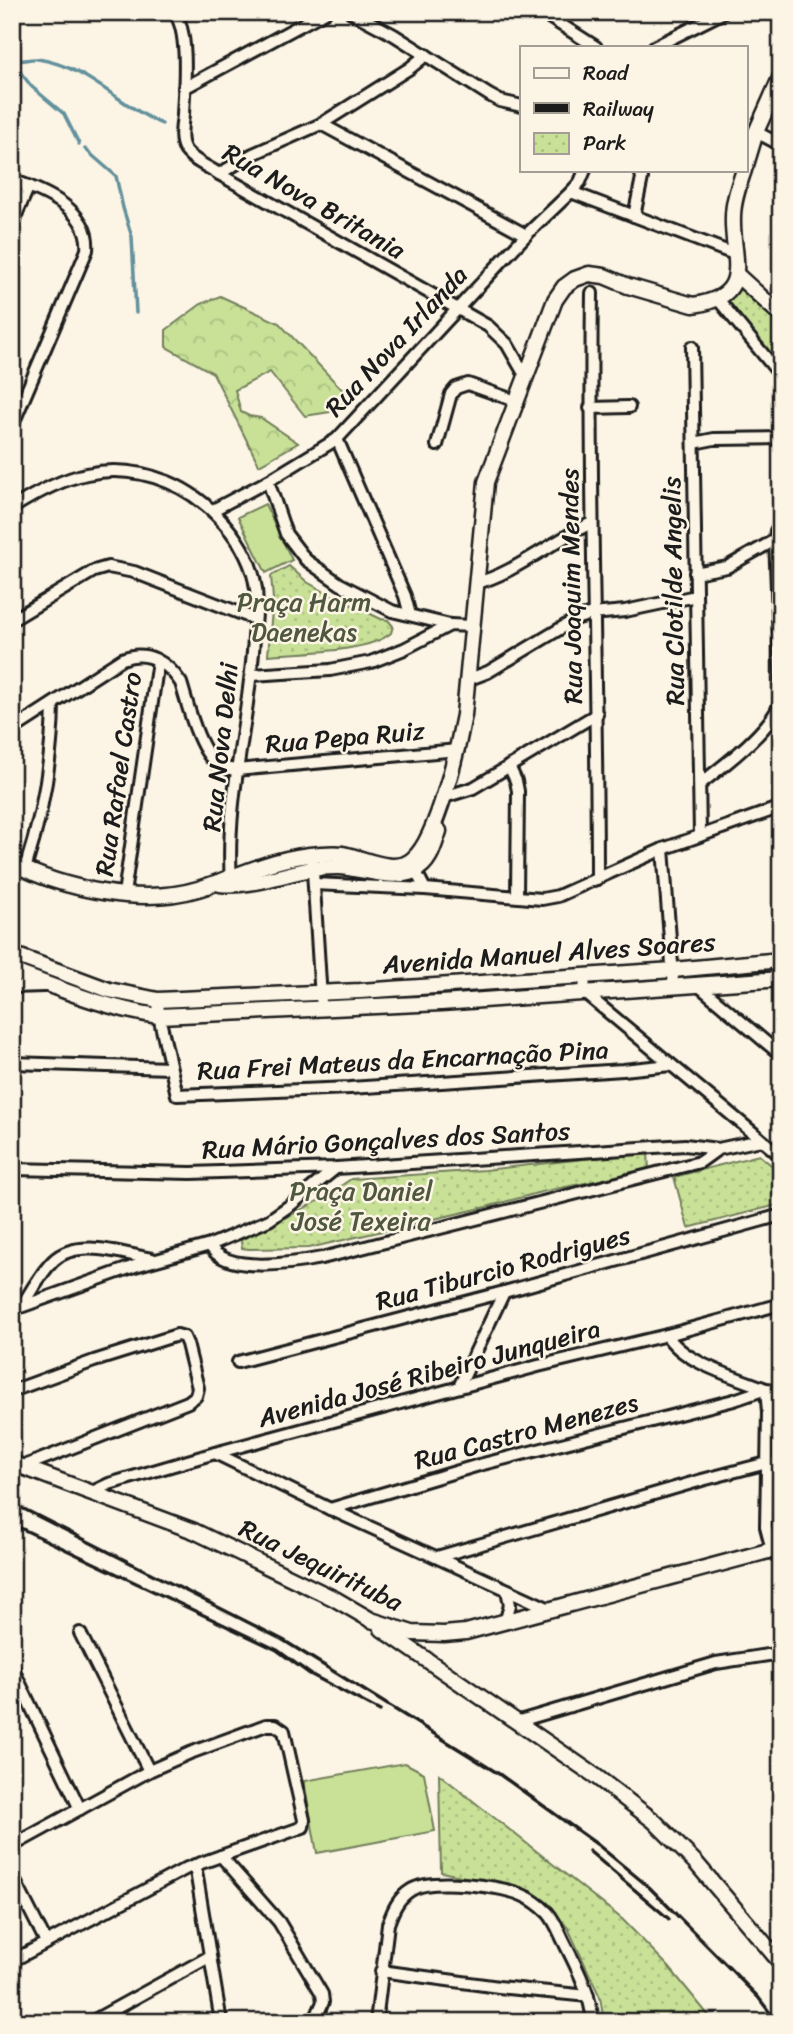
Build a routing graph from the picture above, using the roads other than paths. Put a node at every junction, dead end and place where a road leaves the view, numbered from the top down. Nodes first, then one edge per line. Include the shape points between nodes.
1 (174, 12) edge
2 (325, 12) edge
3 (351, 12) edge
4 (541, 12) edge
5 (724, 12) edge
6 (676, 42) edge
7 (594, 46) edge
8 (658, 46) edge
9 (426, 55) junction
10 (781, 76) edge
11 (184, 88) junction
12 (520, 106) edge
13 (321, 124) junction
14 (756, 132) junction
15 (781, 145) edge
16 (748, 157) edge
17 (583, 172) edge
18 (640, 172) edge
19 (744, 172) edge
20 (219, 174) junction
21 (12, 180) edge
22 (29, 186) junction
23 (571, 192) junction
24 (634, 216) junction
25 (12, 224) edge
26 (526, 235) junction
27 (737, 255) junction
28 (736, 274) junction
29 (592, 293) dead end
30 (717, 298) junction
31 (457, 309) junction
32 (781, 315) edge
33 (692, 347) dead end
34 (781, 376) edge
35 (526, 377) junction
36 (516, 401) junction
37 (629, 407) dead end
38 (590, 408) junction
39 (12, 426) edge
40 (337, 439) junction
41 (781, 439) edge
42 (694, 443) junction
43 (437, 445) dead end
44 (268, 481) junction
45 (12, 508) edge
46 (213, 510) junction
47 (592, 523) junction
48 (781, 523) edge
49 (775, 540) junction
50 (695, 573) junction
51 (476, 583) junction
52 (696, 596) junction
53 (779, 600) edge
54 (592, 614) junction
55 (410, 615) junction
56 (12, 620) edge
57 (255, 620) junction
58 (450, 625) junction
59 (471, 626) junction
60 (158, 660) junction
61 (252, 675) junction
62 (467, 680) junction
63 (780, 681) edge
64 (781, 688) edge
65 (781, 700) edge
66 (53, 705) junction
67 (597, 714) junction
68 (12, 730) edge
69 (458, 750) junction
70 (509, 766) junction
71 (236, 770) junction
72 (700, 784) junction
73 (447, 792) junction
74 (781, 807) edge
75 (700, 835) junction
76 (663, 849) junction
77 (19, 866) edge
78 (413, 866) junction
79 (313, 869) junction
80 (597, 878) junction
81 (230, 880) junction
82 (425, 889) junction
83 (124, 894) junction
84 (517, 896) junction
85 (12, 954) edge
86 (781, 960) edge
87 (673, 970) junction
88 (12, 971) edge
89 (584, 976) junction
90 (781, 979) edge
91 (53, 986) junction
92 (699, 986) junction
93 (12, 987) edge
94 (674, 987) junction
95 (320, 992) junction
96 (586, 993) junction
97 (158, 1000) junction
98 (324, 1009) junction
99 (159, 1016) junction
100 (781, 1055) edge
101 (12, 1063) edge
102 (671, 1065) junction
103 (170, 1068) junction
104 (761, 1140) junction
105 (718, 1149) junction
106 (781, 1156) edge
107 (336, 1168) junction
108 (12, 1169) edge
109 (781, 1215) edge
110 (210, 1245) junction
111 (156, 1259) junction
112 (504, 1292) junction
113 (781, 1304) edge
114 (17, 1308) edge
115 (667, 1335) junction
116 (238, 1362) dead end
117 (736, 1377) junction
118 (459, 1387) junction
119 (766, 1389) junction
120 (12, 1391) edge
121 (781, 1391) edge
122 (734, 1400) junction
123 (215, 1453) junction
124 (766, 1463) junction
125 (781, 1463) edge
126 (17, 1465) edge
127 (90, 1493) junction
128 (330, 1509) junction
129 (778, 1555) edge
130 (437, 1557) junction
131 (507, 1590) junction
132 (553, 1610) junction
133 (371, 1620) junction
134 (505, 1623) junction
135 (80, 1633) dead end
136 (412, 1633) junction
137 (415, 1653) junction
138 (781, 1653) edge
139 (12, 1667) edge
140 (516, 1722) junction
141 (149, 1771) junction
142 (80, 1809) junction
143 (12, 1846) edge
144 (221, 1856) junction
145 (195, 1865) junction
146 (12, 1875) edge
147 (46, 1942) junction
148 (209, 1957) junction
149 (12, 1961) edge
150 (781, 1963) edge
151 (381, 1971) junction
152 (588, 1996) junction
153 (312, 2021) edge
154 (91, 2022) edge
155 (222, 2022) edge
156 (376, 2022) edge
157 (593, 2022) edge

1 - 11 street, Rua Nova Britania via 182,28
2 - 11 street
3 - 9 street
4 - 7 street
5 - 6 street
6 - 8 street
9 - 12 street via 489,96
9 - 13 street
10 - 14 street
11 - 20 street, Rua Nova Britania via 183,148
13 - 20 street
13 - 26 street
14 - 15 street
14 - 16 street
17 - 23 street, Rua Nova Irlanda
18 - 24 street
19 - 27 street via 733,214
20 - 31 street, Rua Nova Britania
21 - 22 street
22 - 25 street
22 - 39 street via 76,216 87,233 88,250
23 - 24 street
23 - 26 street, Rua Nova Irlanda
24 - 27 street
26 - 31 street, Rua Nova Irlanda
27 - 28 street
28 - 30 street via 732,285
28 - 32 street
29 - 38 street, Rua Joaquim Mendes
30 - 34 street
30 - 35 street via 693,305 604,276 589,274 575,279 555,300
31 - 35 street, Rua Nova Britania via 499,336
31 - 40 street, Rua Nova Irlanda
33 - 42 street, Rua Clotilde Angelis
35 - 36 street
36 - 43 street via 468,384 456,388
36 - 51 street via 486,482
37 - 38 street
38 - 47 street, Rua Joaquim Mendes
40 - 44 street, Rua Nova Irlanda
40 - 55 street
41 - 42 street
42 - 50 street, Rua Clotilde Angelis
44 - 46 street, Rua Nova Irlanda
44 - 55 street via 286,534 306,559 340,584 392,611
45 - 46 street, Rua Nova Delhi via 47,486 115,470 159,479
46 - 57 street, Rua Nova Delhi via 248,565 256,589
47 - 51 street via 501,575
47 - 54 street, Rua Joaquim Mendes
48 - 49 street
49 - 50 street via 727,567
49 - 53 street
50 - 52 street, Rua Clotilde Angelis
51 - 59 street
52 - 54 street via 613,614
52 - 72 street, Rua Clotilde Angelis
53 - 63 street
54 - 62 street
54 - 67 street, Rua Joaquim Mendes
55 - 58 street
56 - 57 street via 108,567 134,572
57 - 61 street, Rua Nova Delhi
58 - 59 street
58 - 61 street via 370,662 330,670
59 - 62 street
60 - 66 street via 139,654 122,659
60 - 71 street via 181,683 209,758 221,768
60 - 83 street, Rua Rafael Castro
61 - 71 street, Rua Nova Delhi
62 - 69 street
63 - 64 street
65 - 72 street via 766,725
66 - 68 street
66 - 77 street via 39,822
67 - 70 street
67 - 80 street, Rua Joaquim Mendes
69 - 71 street, Rua Pepa Ruiz
69 - 73 street
70 - 73 street via 473,788
70 - 84 street via 518,791
71 - 81 street, Rua Nova Delhi
72 - 75 street, Rua Clotilde Angelis
73 - 78 street via 432,853 425,863
74 - 75 street
75 - 76 street
76 - 80 street
76 - 87 street
77 - 83 street via 75,886
78 - 79 street via 400,875 337,867
78 - 82 street
79 - 81 street
79 - 82 street
79 - 95 street
80 - 84 street via 558,896
81 - 83 street via 147,896
82 - 84 street
85 - 97 street, Avenida Manuel Alves Soares via 109,990
86 - 87 street, Avenida Manuel Alves Soares
87 - 89 street, Avenida Manuel Alves Soares
87 - 94 street
88 - 91 street, Avenida Manuel Alves Soares
89 - 95 street, Avenida Manuel Alves Soares
89 - 96 street
90 - 92 street, Avenida Manuel Alves Soares
91 - 93 street
91 - 99 street, Avenida Manuel Alves Soares
92 - 94 street, Avenida Manuel Alves Soares
92 - 100 street
94 - 96 street, Avenida Manuel Alves Soares
95 - 97 street, Avenida Manuel Alves Soares
95 - 98 street
96 - 98 street, Avenida Manuel Alves Soares
96 - 102 street
97 - 99 street
98 - 99 street, Avenida Manuel Alves Soares
99 - 103 street, Rua Frei Mateus da Encarnação Pina
101 - 103 street
102 - 103 street, Rua Frei Mateus da Encarnação Pina via 197,1096 177,1095
102 - 104 street
104 - 105 street, Rua Mário Gonçalves dos Santos
104 - 106 street
105 - 107 street, Rua Mário Gonçalves dos Santos via 685,1145
105 - 110 street via 700,1162 322,1258 265,1265 239,1262 218,1255
107 - 108 street, Rua Mário Gonçalves dos Santos via 191,1173
107 - 110 street via 269,1220
109 - 112 street, Rua Tiburcio Rodrigues
110 - 111 street
111 - 114 street
111 - 114 street via 72,1250 53,1260
112 - 116 street, Rua Tiburcio Rodrigues
112 - 118 street
113 - 115 street, Avenida José Ribeiro Junqueira
115 - 117 street via 681,1352
115 - 118 street, Avenida José Ribeiro Junqueira
117 - 119 street
117 - 122 street
118 - 123 street, Avenida José Ribeiro Junqueira
119 - 121 street
119 - 122 street, Rua Castro Menezes
119 - 124 street
120 - 126 street via 177,1335 187,1343 198,1388 188,1402
122 - 128 street, Rua Castro Menezes via 479,1465
123 - 127 street, Avenida José Ribeiro Junqueira
123 - 128 street
124 - 125 street
124 - 129 street via 765,1527
124 - 130 street
126 - 127 street, Rua Jequirituba
127 - 133 street, Rua Jequirituba via 194,1531
128 - 130 street
129 - 132 street, Rua Jequirituba
130 - 131 street
131 - 132 street
131 - 134 street via 510,1605
132 - 134 street, Rua Jequirituba
133 - 136 street, Rua Jequirituba
133 - 137 street
134 - 136 street, Rua Jequirituba via 444,1634
135 - 141 street
136 - 137 street
137 - 140 street
138 - 140 street via 716,1663
139 - 142 street
140 - 150 street via 654,1821
141 - 142 street
141 - 144 street via 266,1725 278,1726 285,1734 304,1825
142 - 143 street
144 - 145 street
144 - 153 street via 279,1922 322,1994 322,2005
145 - 147 street
145 - 148 street
146 - 147 street
147 - 149 street
148 - 154 street
148 - 155 street
151 - 152 street
151 - 152 street via 388,1924 399,1900 424,1884 441,1882 508,1891 537,1903 551,1915
151 - 156 street
152 - 157 street

